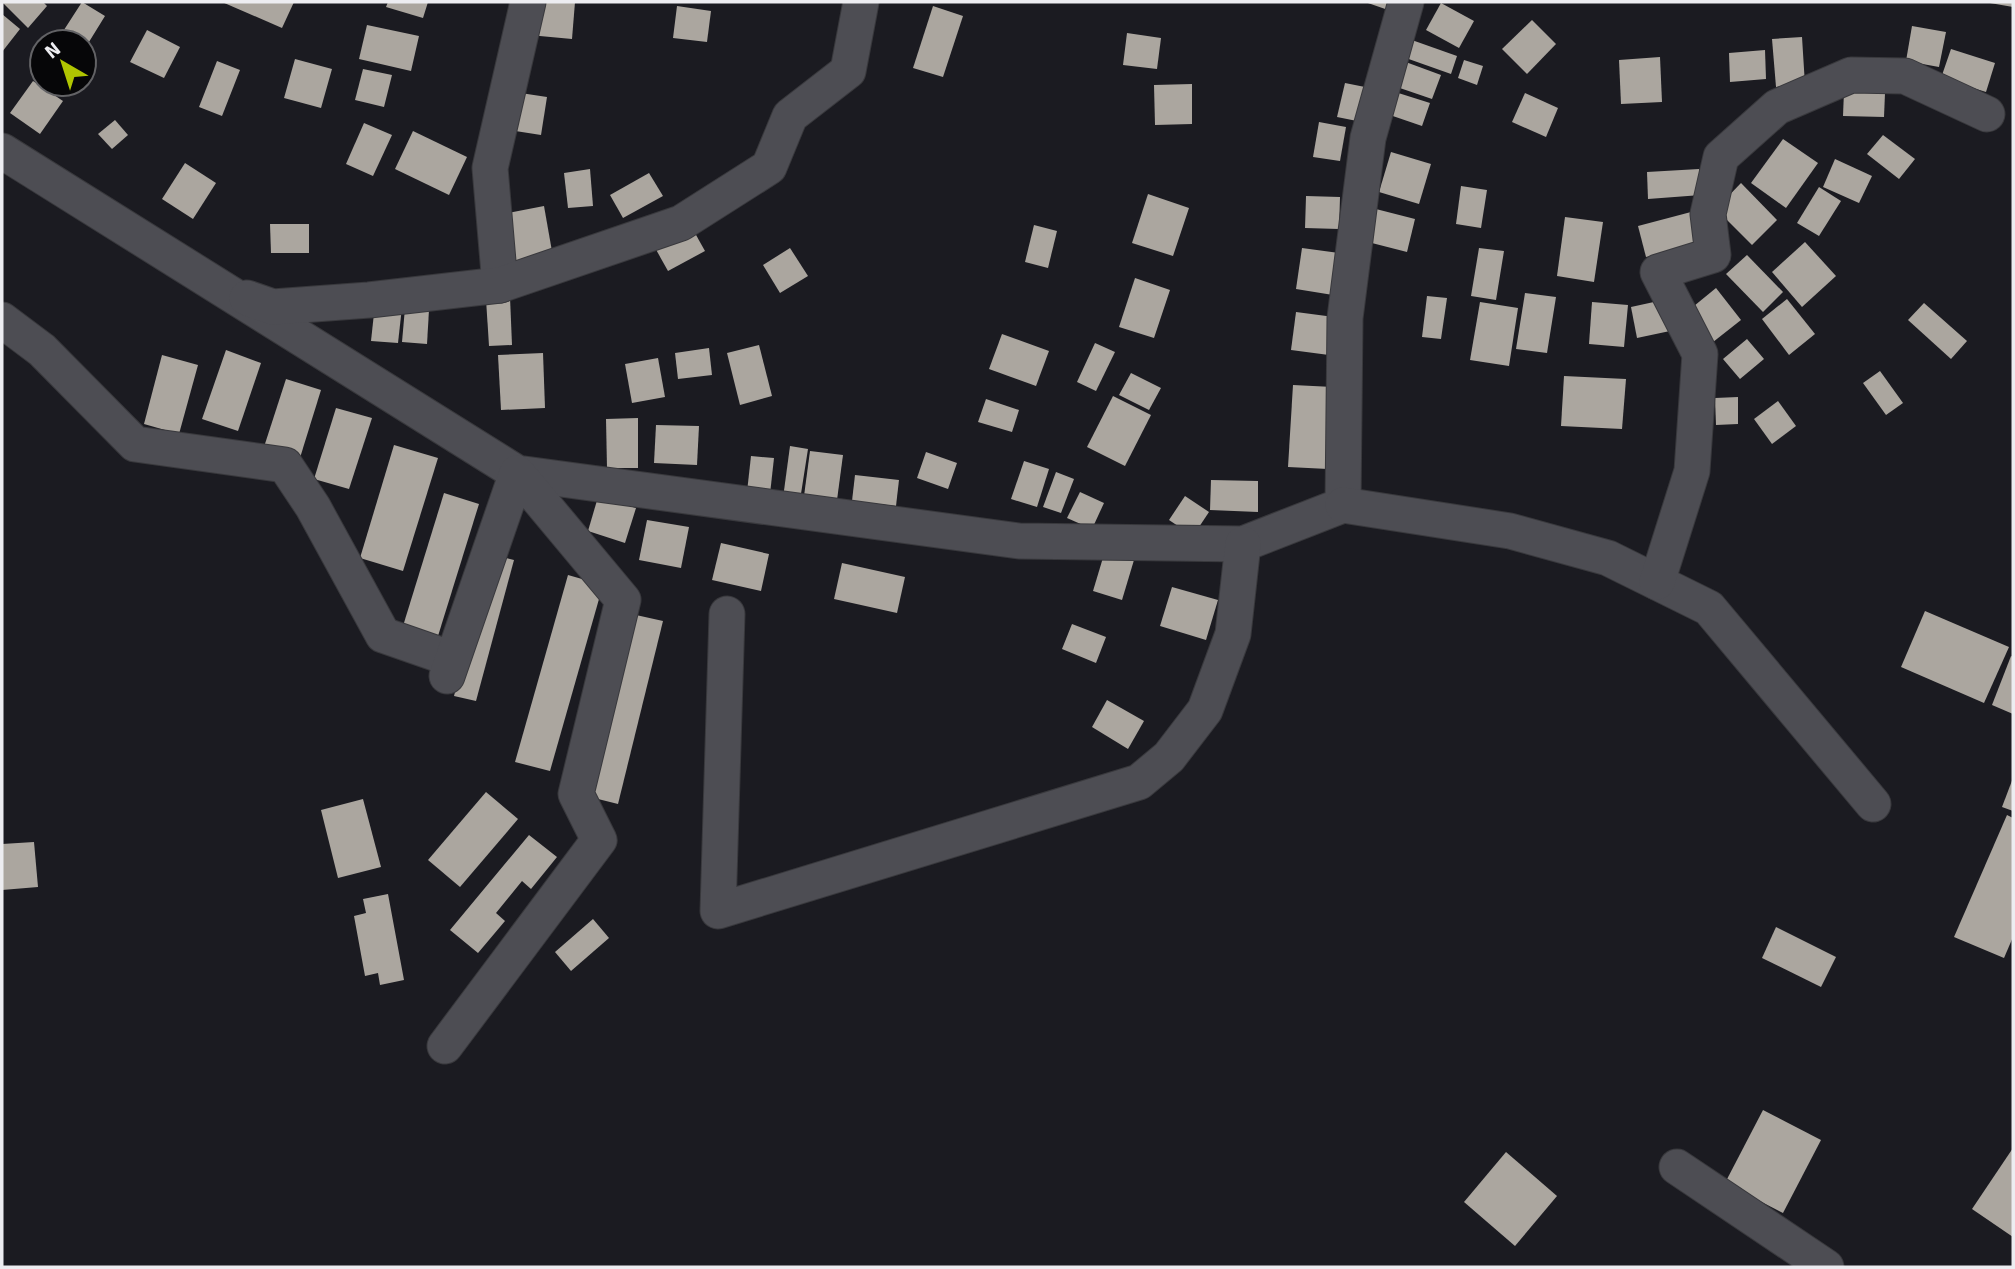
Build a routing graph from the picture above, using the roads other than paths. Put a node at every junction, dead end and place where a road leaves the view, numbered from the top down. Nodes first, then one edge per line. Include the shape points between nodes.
1 (528, 2) edge
2 (861, 2) edge
3 (1406, 2) edge
4 (1987, 114) dead end
5 (2, 151) edge
6 (500, 285) junction
7 (221, 288) junction
8 (2, 320) edge
9 (517, 473) junction
10 (1343, 505) junction
11 (1243, 544) junction
12 (1657, 582) junction
13 (727, 614) dead end
14 (1873, 804) dead end
15 (445, 1046) dead end
16 (1678, 1167) dead end
17 (1826, 1267) edge

1 - 6 street via 490,168
2 - 6 street via 848,71 790,116 769,167 681,223
3 - 10 street via 1368,138 1345,318
4 - 12 street via 1905,76 1852,75 1777,107 1721,158 1708,214 1713,255 1658,272 1700,354 1692,471
5 - 7 street
6 - 7 street via 273,307
7 - 9 street
8 - 9 street via 42,350 135,444 285,465 383,635 449,668
9 - 11 street via 1019,541
9 - 15 street via 623,600 576,794 599,840
10 - 11 street
10 - 12 street via 1510,531 1608,558
11 - 13 street via 1233,634 1205,710 1169,757 1139,782 718,911
12 - 14 street via 1709,608
16 - 17 street

